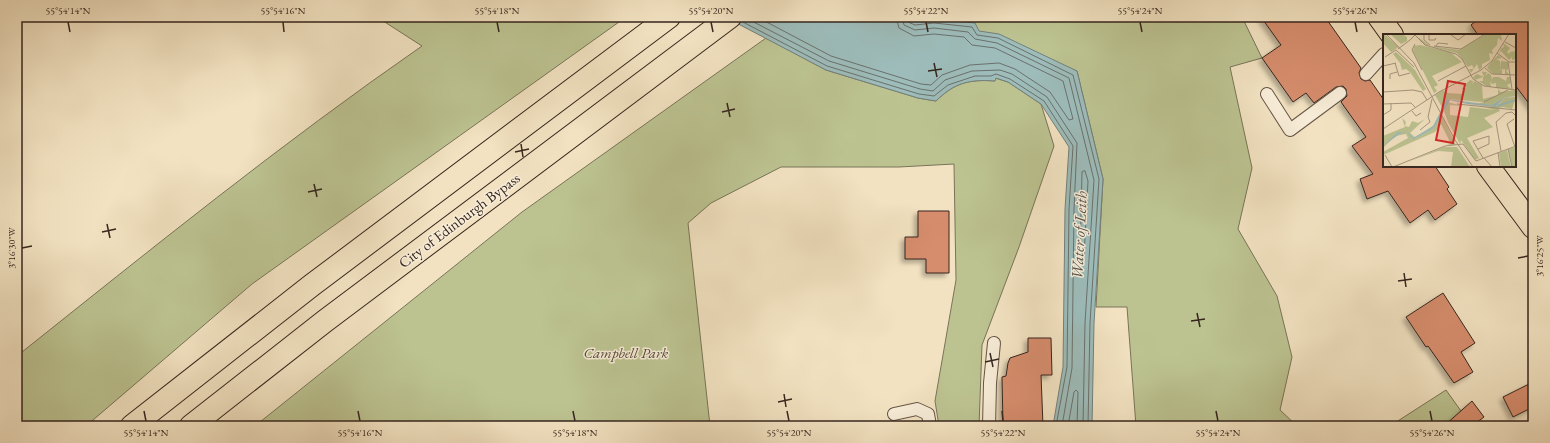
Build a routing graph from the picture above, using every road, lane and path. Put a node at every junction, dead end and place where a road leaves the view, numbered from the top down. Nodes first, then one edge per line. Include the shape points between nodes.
1 (669, 17) edge
2 (730, 17) edge
3 (1378, 17) edge
4 (1391, 34) edge
5 (1383, 55) edge
6 (1366, 74) dead end
7 (1340, 93) dead end
8 (1267, 94) dead end
9 (1489, 167) edge
10 (1533, 228) edge
11 (994, 343) dead end
12 (894, 414) dead end
13 (132, 426) edge
14 (191, 426) edge
15 (930, 426) edge
16 (989, 426) edge

1 - 13 main road via 282,308
2 - 14 main road, City of Edinburgh Bypass via 325,320
3 - 4 main road
5 - 6 lane
7 - 8 lane via 1290,130
9 - 10 main road
11 - 16 lane
12 - 15 lane via 917,409 928,414

